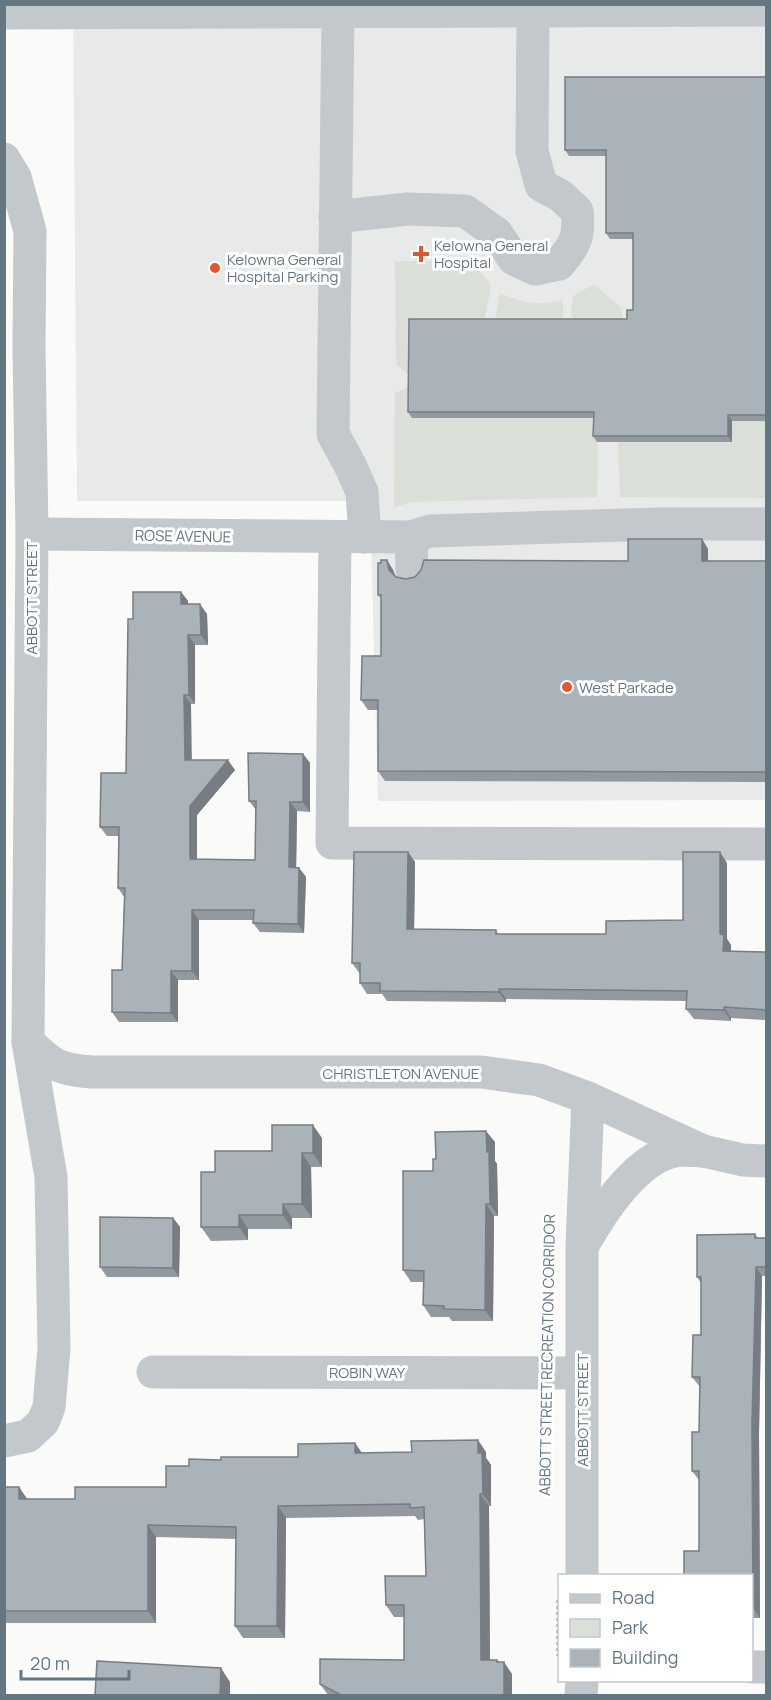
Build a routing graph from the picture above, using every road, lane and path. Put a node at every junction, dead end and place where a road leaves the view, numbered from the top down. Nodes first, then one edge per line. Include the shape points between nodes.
1 (766, 10) edge
2 (338, 11) junction
3 (534, 11) junction
4 (4, 13) edge
5 (4, 159) edge
6 (335, 218) junction
7 (766, 524) edge
8 (32, 534) junction
9 (350, 537) junction
10 (411, 537) junction
11 (412, 570) dead end
12 (17, 826) edge
13 (766, 844) edge
14 (28, 1042) junction
15 (588, 1098) junction
16 (703, 1151) junction
17 (766, 1161) edge
18 (582, 1245) junction
19 (153, 1372) dead end
20 (582, 1373) junction
21 (4, 1441) edge
22 (582, 1574) edge

1 - 3 street
2 - 3 street
2 - 4 street
2 - 6 street
3 - 6 street via 532,151 541,185 578,211 579,229 574,246 559,264 535,269 514,259 496,233 465,211 408,209
5 - 8 street, ABBOTT STREET via 15,177 30,231
6 - 9 street via 333,434 362,492
7 - 10 street, ROSE AVENUE via 429,531
8 - 9 street, ROSE AVENUE
8 - 12 street, ABBOTT STREET
9 - 10 street, ROSE AVENUE
9 - 13 street via 332,843
10 - 11 street
12 - 14 street, ABBOTT STREET
14 - 15 street, CHRISTLETON AVENUE via 51,1064 67,1070 481,1072 539,1080
14 - 21 street, ABBOTT STREET via 51,1177 54,1348 49,1407 43,1422 28,1436
15 - 16 street, CHRISTLETON AVENUE
15 - 18 street, ABBOTT STREET
16 - 17 street, CHRISTLETON AVENUE via 743,1161
16 - 18 street via 675,1151 643,1167 611,1199
18 - 20 street, ABBOTT STREET
19 - 20 street, ROBIN WAY
20 - 22 street, ABBOTT STREET

